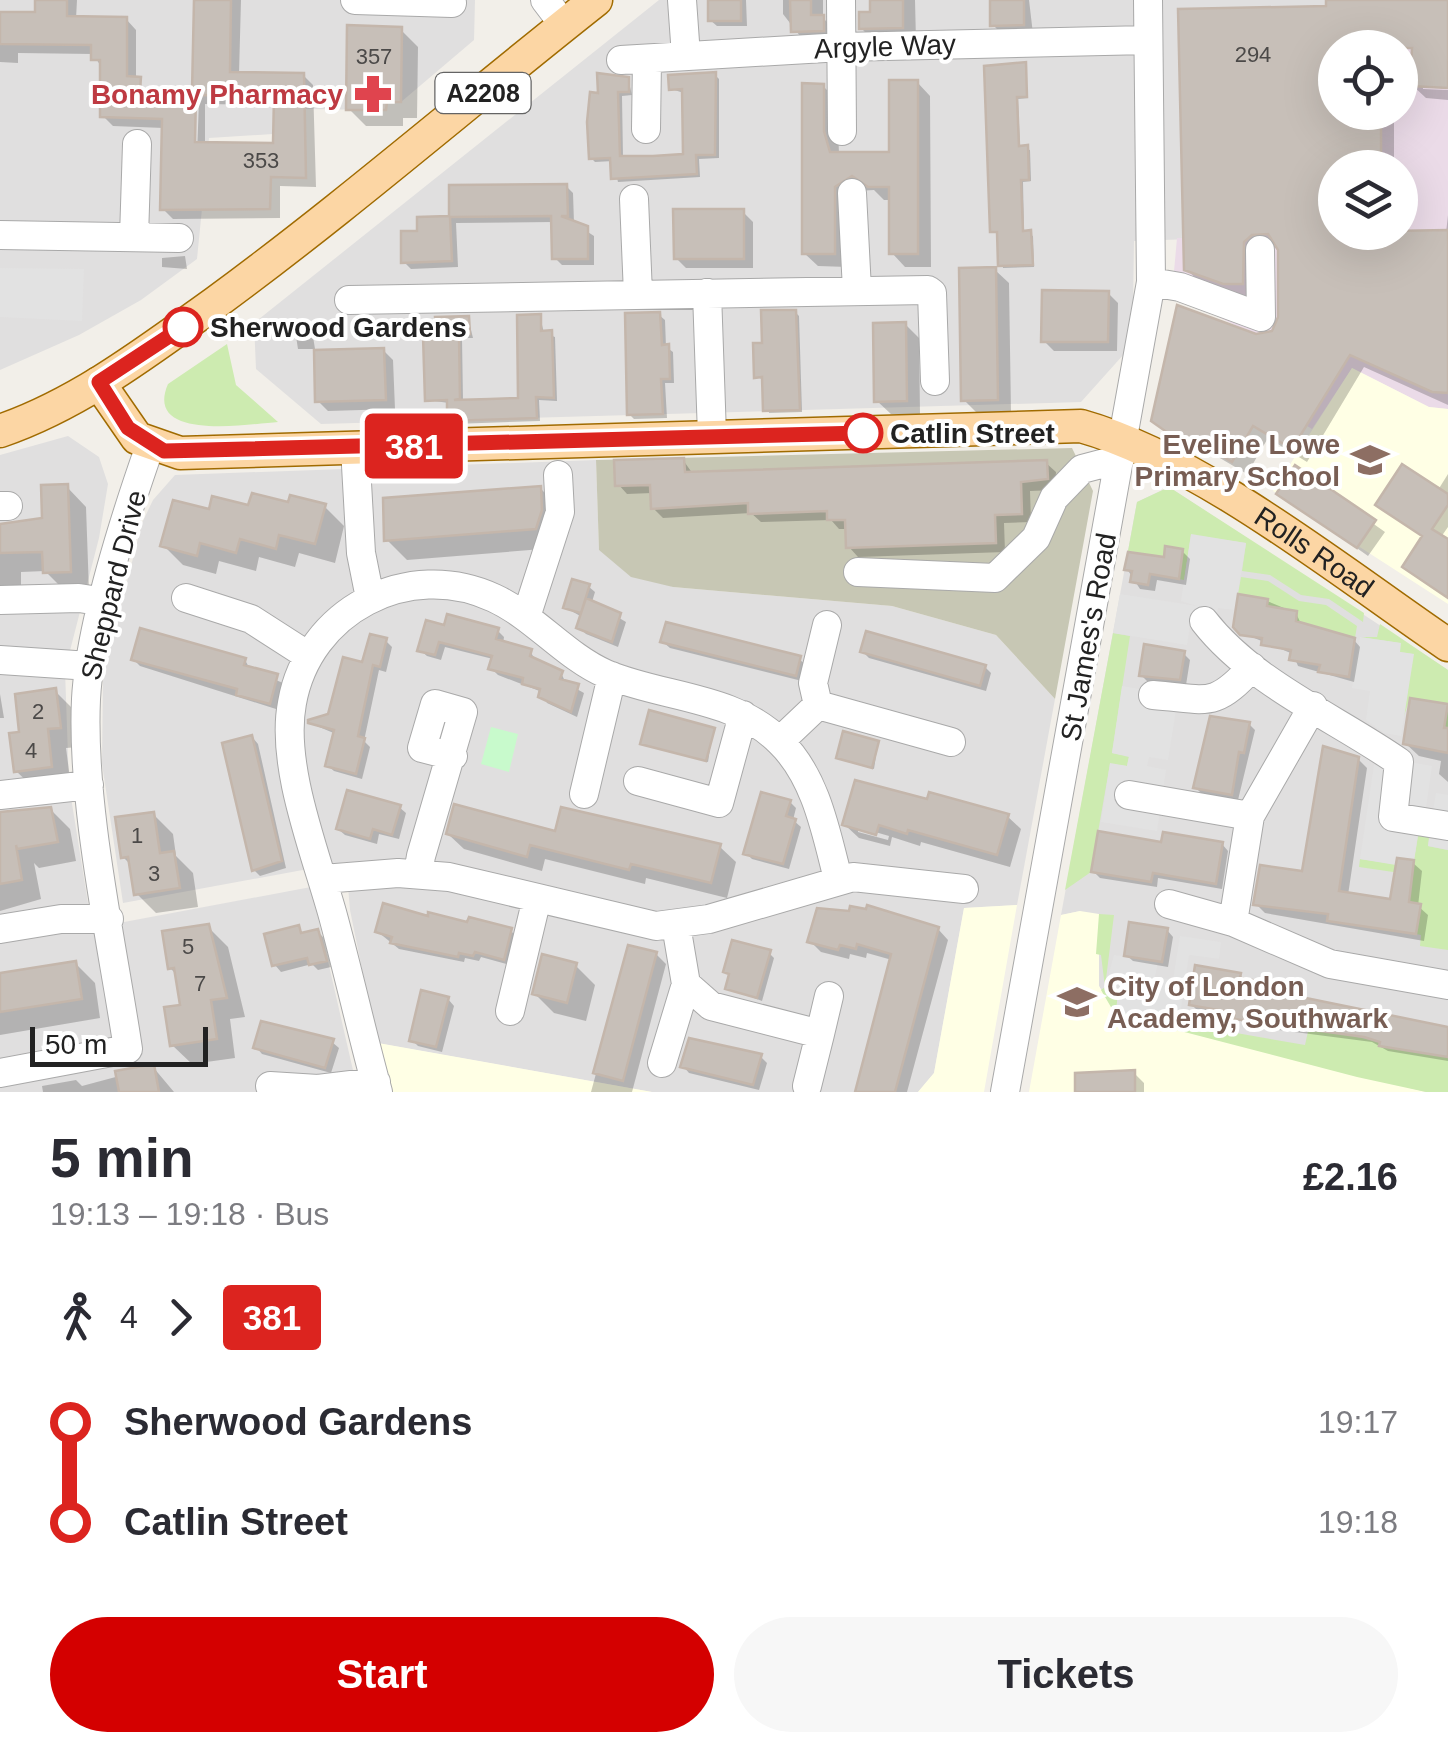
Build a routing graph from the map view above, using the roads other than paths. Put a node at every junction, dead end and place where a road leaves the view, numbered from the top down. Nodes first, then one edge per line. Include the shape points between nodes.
1 (355, 0) edge
2 (596, 0) edge
3 (682, 0) edge
4 (841, 0) edge
5 (1148, 0) edge
6 (452, 2) edge
7 (554, 13) edge
8 (1148, 40) junction
9 (842, 47) junction
10 (686, 56) junction
11 (646, 129) dead end
12 (842, 131) dead end
13 (137, 144) dead end
14 (852, 194) dead end
15 (634, 199) dead end
16 (0, 235) edge
17 (134, 238) junction
18 (179, 238) dead end
19 (1260, 250) dead end
20 (1151, 282) junction
21 (857, 290) junction
22 (708, 293) junction
23 (638, 294) junction
24 (349, 300) dead end
25 (934, 381) dead end
26 (99, 382) junction
27 (0, 431) edge
28 (712, 436) junction
29 (150, 446) junction
30 (355, 448) junction
31 (1122, 448) junction
32 (558, 476) dead end
33 (858, 572) dead end
34 (186, 598) dead end
35 (370, 598) junction
36 (0, 600) edge
37 (105, 602) junction
38 (526, 617) junction
39 (1204, 621) dead end
40 (827, 626) dead end
41 (1448, 645) edge
42 (307, 655) junction
43 (0, 660) edge
44 (90, 666) junction
45 (1252, 667) junction
46 (612, 676) junction
47 (1152, 695) dead end
48 (818, 704) junction
49 (1313, 706) junction
50 (743, 715) junction
51 (780, 741) junction
52 (951, 742) dead end
53 (452, 756) dead end
54 (638, 780) dead end
55 (90, 785) junction
56 (584, 794) dead end
57 (0, 795) edge
58 (1130, 796) dead end
59 (1250, 816) junction
60 (1448, 826) edge
61 (418, 873) junction
62 (323, 879) junction
63 (838, 879) junction
64 (964, 889) dead end
65 (538, 898) junction
66 (1169, 904) dead end
67 (108, 919) junction
68 (1233, 922) junction
69 (676, 926) junction
70 (0, 930) edge
71 (686, 984) junction
72 (1448, 985) edge
73 (830, 996) dead end
74 (510, 1011) dead end
75 (820, 1034) junction
76 (662, 1064) dead end
77 (0, 1074) edge
78 (270, 1086) dead end
79 (807, 1086) dead end
80 (377, 1087) edge
81 (1005, 1092) edge

1 - 6 street
2 - 7 main road, A2208
3 - 10 street
4 - 9 street
5 - 8 street, St James's Road
7 - 26 main road, A2208 via 272,262
8 - 9 street, Argyle Way
8 - 20 street, St James's Road
9 - 10 street, Argyle Way
9 - 12 street
10 - 11 street, Argyle Way via 634,60
13 - 17 street
14 - 21 street
15 - 23 street
16 - 17 street
17 - 18 street
19 - 20 street via 1261,317
20 - 31 street, St James's Road
21 - 22 street
21 - 25 street via 932,293
22 - 23 street
22 - 28 street
23 - 24 street
26 - 27 main road, A2208
26 - 29 main road via 128,428
28 - 30 main road
28 - 31 main road via 1080,426
29 - 30 main road via 197,454
29 - 37 street, Sheppard Drive
30 - 35 street
31 - 33 street via 1082,470 1054,498 1036,538 994,578
31 - 41 main road, Rolls Road via 1212,487
31 - 81 street, St James's Road
32 - 38 street via 560,512
34 - 42 street via 251,618
35 - 38 street via 410,586 448,585 496,599
35 - 42 street via 343,614
36 - 37 street
37 - 44 street, Sheppard Drive
38 - 46 street
39 - 45 street
40 - 48 street via 813,683
42 - 62 street via 289,731
43 - 44 street
44 - 55 street, Sheppard Drive
45 - 47 street via 1215,700
45 - 49 street
46 - 50 street
46 - 56 street
48 - 51 street
48 - 52 street
49 - 59 street
49 - 60 street via 1399,762 1393,816
50 - 51 street
50 - 54 street via 720,803
51 - 63 street via 812,792
53 - 61 street
55 - 57 street
55 - 67 street, Sheppard Drive
58 - 59 street
59 - 68 street
61 - 62 street
61 - 65 street
62 - 80 street
63 - 64 street
63 - 69 street
65 - 69 street via 644,925
65 - 74 street
66 - 68 street
67 - 70 street
67 - 77 street, Sheppard Drive via 128,1049
68 - 72 street via 1302,944 1346,968
69 - 71 street
71 - 75 street via 711,1006
71 - 76 street
73 - 75 street
75 - 79 street
78 - 80 street

